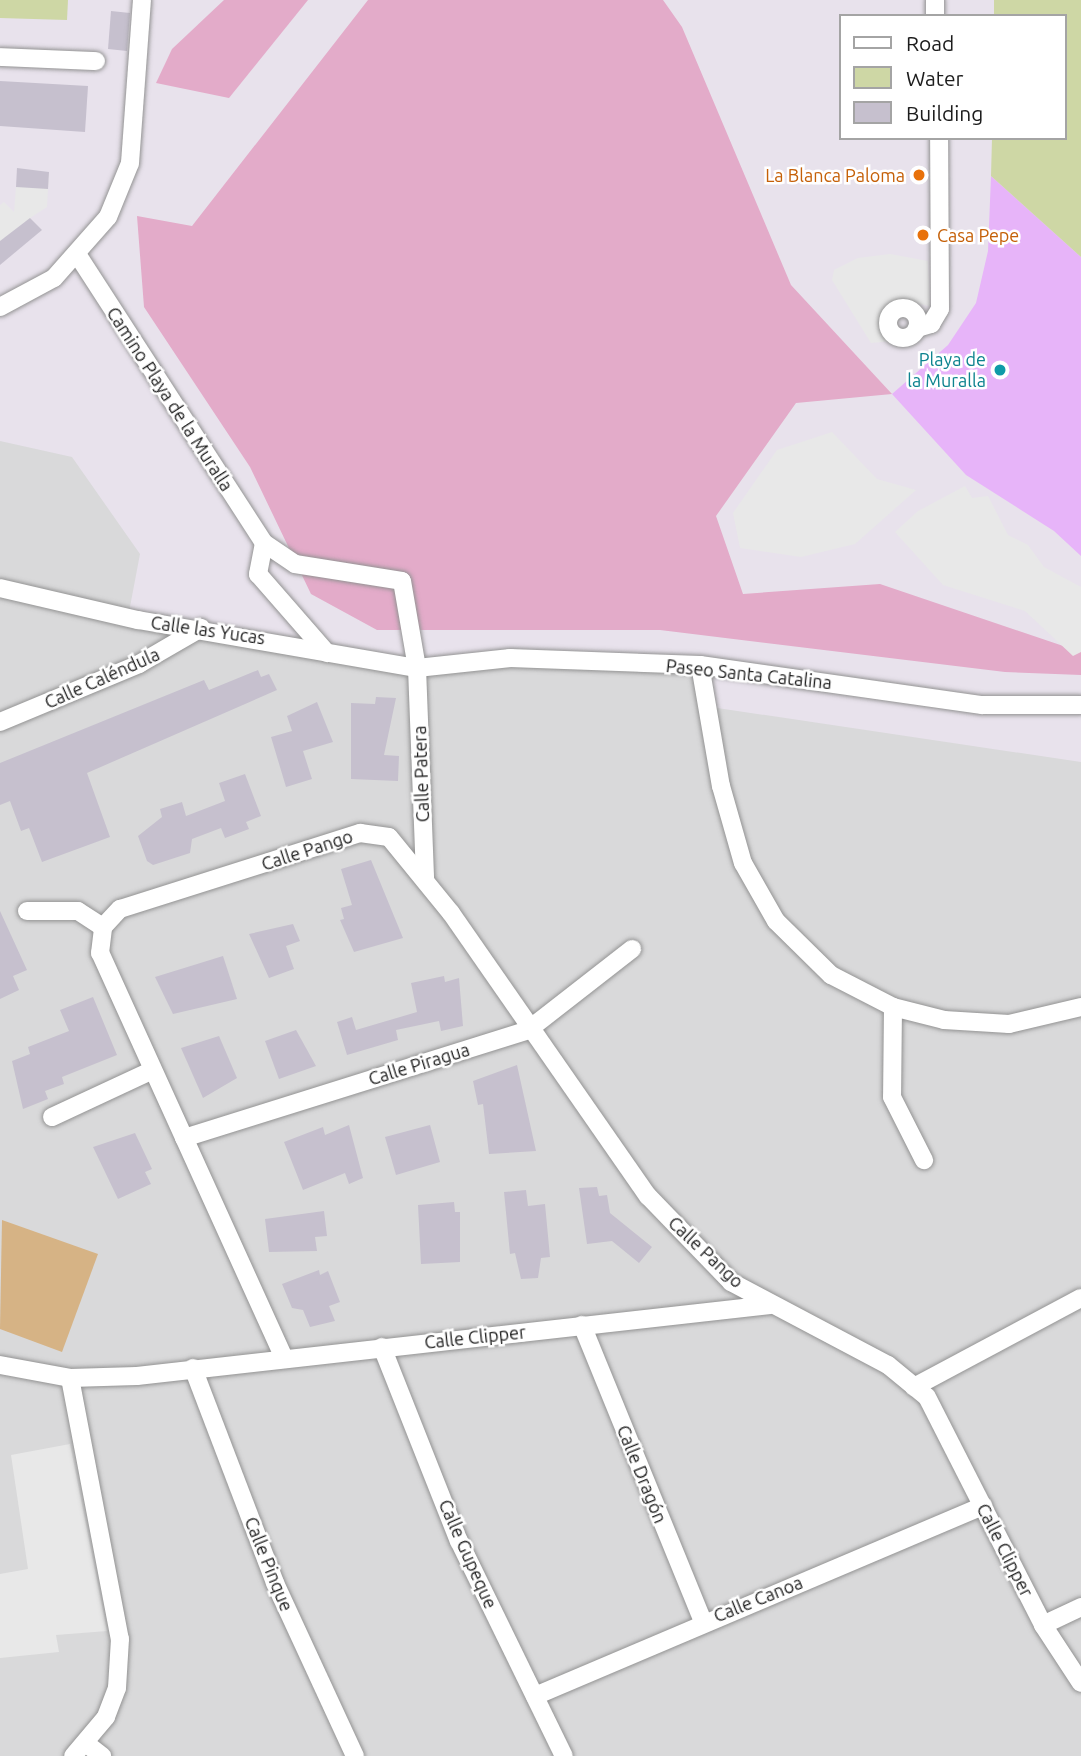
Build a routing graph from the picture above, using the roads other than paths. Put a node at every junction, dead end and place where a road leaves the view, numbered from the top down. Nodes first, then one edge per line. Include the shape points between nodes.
1 (142, 0) edge
2 (0, 57) edge
3 (96, 61) dead end
4 (939, 140) edge
5 (77, 254) junction
6 (0, 307) edge
7 (917, 328) dead end
8 (264, 543) junction
9 (0, 588) edge
10 (201, 628) junction
11 (328, 654) junction
12 (700, 665) junction
13 (417, 668) junction
14 (1081, 705) edge
15 (0, 722) edge
16 (425, 879) junction
17 (27, 911) dead end
18 (103, 926) junction
19 (632, 950) dead end
20 (893, 1007) junction
21 (1081, 1007) edge
22 (528, 1030) junction
23 (153, 1070) junction
24 (52, 1117) dead end
25 (184, 1138) junction
26 (924, 1160) dead end
27 (1081, 1298) edge
28 (770, 1305) junction
29 (582, 1325) junction
30 (382, 1347) junction
31 (284, 1358) junction
32 (0, 1365) edge
33 (193, 1368) junction
34 (70, 1378) junction
35 (914, 1387) junction
36 (982, 1506) junction
37 (1081, 1607) edge
38 (703, 1622) junction
39 (1043, 1625) junction
40 (1081, 1683) edge
41 (535, 1696) junction
42 (88, 1752) edge
43 (355, 1756) edge
44 (564, 1756) edge

1 - 5 street via 130,163 108,216
2 - 3 street
4 - 7 street via 940,309 931,324
5 - 6 street via 54,278
5 - 8 street, Camino Playa de la Muralla
8 - 11 street via 258,574
8 - 13 street, Camino Playa de la Muralla via 295,564 402,581
9 - 10 street, Calle las Yucas
10 - 11 street, Calle las Yucas via 288,642
10 - 15 street, Calle Caléndula via 139,664
11 - 13 street, Calle las Yucas
12 - 13 street, Paseo Santa Catalina via 510,658
12 - 14 street, Paseo Santa Catalina via 982,705
12 - 20 street via 721,786 743,863 769,910 831,975
13 - 16 street, Calle Patera
16 - 18 street, Calle Pango via 389,837 360,833 120,909
16 - 22 street, Calle Pango
17 - 18 street via 78,911
18 - 23 street via 100,953
19 - 22 street, Calle Piragua
20 - 21 street via 944,1020 1009,1024
20 - 26 street via 892,1097
22 - 25 street, Calle Piragua
22 - 28 street, Calle Pango via 648,1196 731,1282
23 - 24 street
23 - 25 street
25 - 31 street
27 - 35 street
28 - 29 street, Calle Clipper
28 - 35 street, Calle Clipper via 888,1365
29 - 30 street, Calle Clipper
29 - 38 street, Calle Dragón
30 - 31 street, Calle Clipper
30 - 41 street, Calle Gupeque via 459,1541
31 - 33 street, Calle Clipper
32 - 34 street, Calle Clipper
33 - 34 street, Calle Clipper
33 - 43 street, Calle Pinque via 275,1583
34 - 42 street via 120,1639 117,1688
35 - 36 street, Calle Clipper via 927,1397
36 - 38 street, Calle Canoa
36 - 39 street, Calle Clipper
37 - 39 street
38 - 41 street, Calle Canoa
39 - 40 street, Calle Clipper
41 - 44 street, Calle Gupeque

